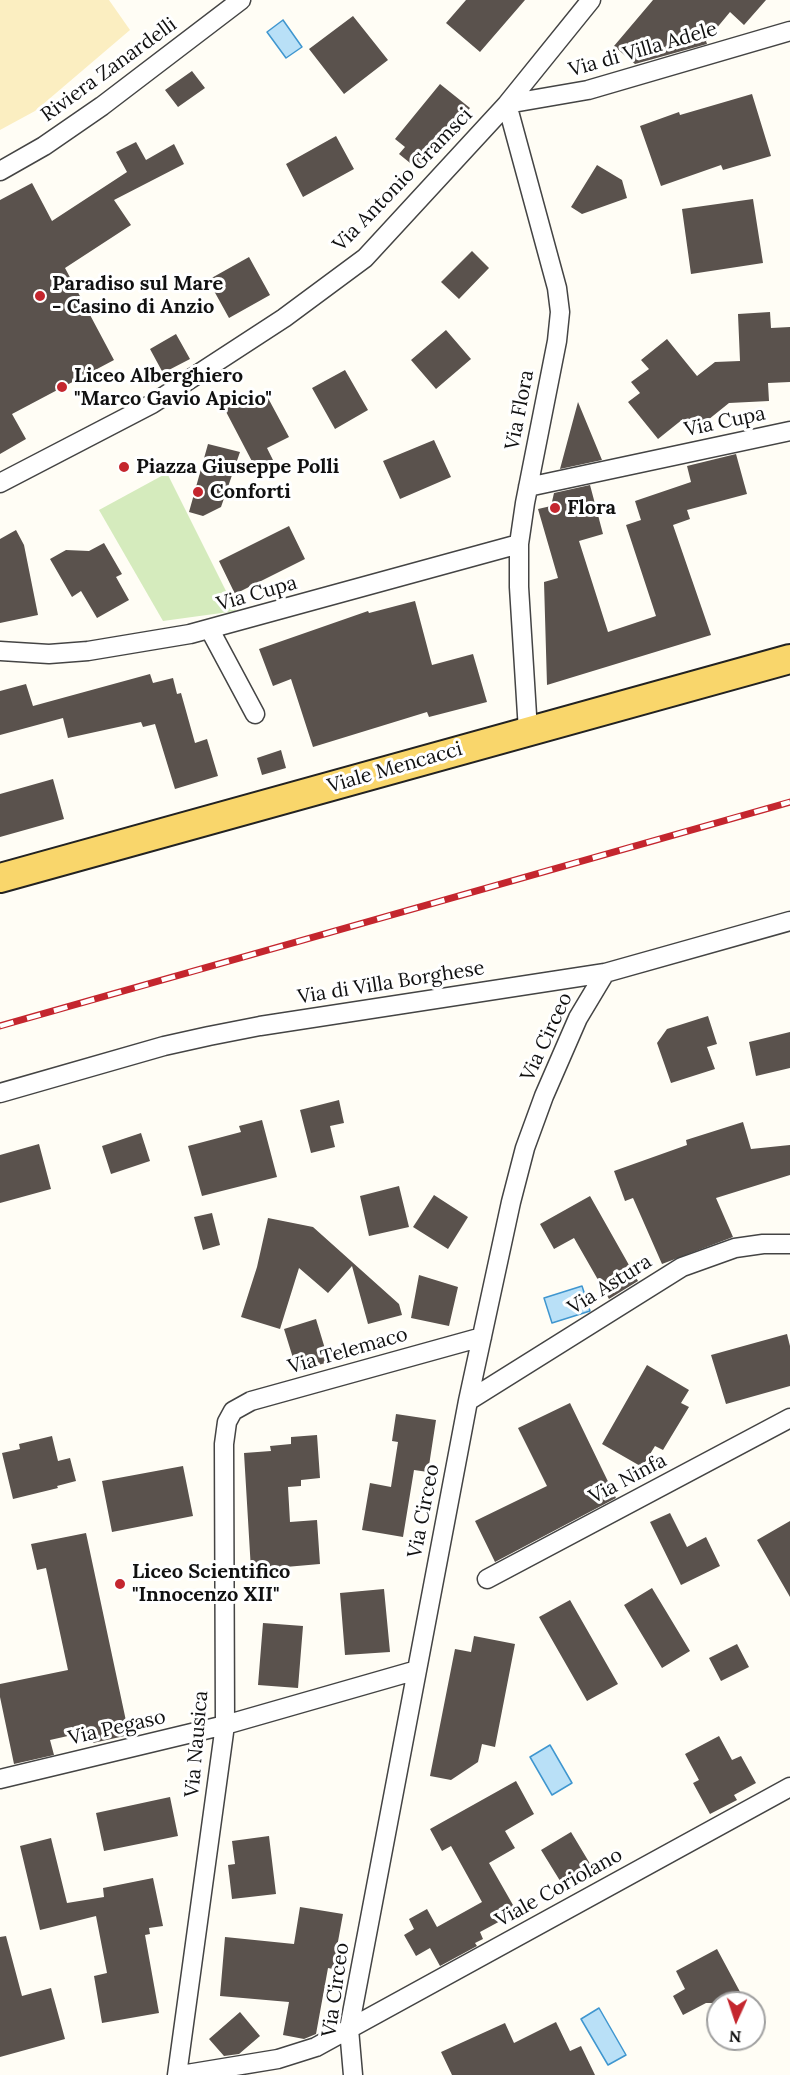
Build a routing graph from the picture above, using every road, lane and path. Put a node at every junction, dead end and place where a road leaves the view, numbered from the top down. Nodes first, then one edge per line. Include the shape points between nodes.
1 (241, 0) edge
2 (591, 0) edge
3 (790, 31) edge
4 (507, 104) junction
5 (0, 171) edge
6 (790, 431) edge
7 (0, 483) edge
8 (528, 487) junction
9 (519, 544) junction
10 (210, 630) junction
11 (0, 651) edge
12 (790, 659) edge
13 (255, 714) dead end
14 (528, 731) junction
15 (0, 878) edge
16 (790, 921) edge
17 (605, 973) junction
18 (0, 1093) edge
19 (790, 1244) edge
20 (482, 1337) junction
21 (468, 1401) junction
22 (230, 1416) joint
23 (790, 1418) edge
24 (487, 1579) dead end
25 (417, 1670) junction
26 (225, 1725) junction
27 (0, 1779) edge
28 (790, 1787) edge
29 (349, 2029) junction
30 (177, 2075) edge
31 (181, 2075) edge
32 (353, 2075) edge

1 - 5 street, Riviera Zanardelli via 102,106
2 - 4 street, Via Antonio Gramsci
3 - 4 street, Via di Villa Adele via 588,90
4 - 7 street, Via Antonio Gramsci via 365,258 284,318 152,404
4 - 8 street, Via Flora via 557,288 560,312
6 - 8 street, Via Cupa
8 - 9 street, Via Flora
9 - 10 street, Via Cupa
9 - 14 street, Via Flora
10 - 11 street, Via Cupa via 88,651
10 - 13 street
12 - 14 main road, Viale Mencacci
14 - 15 main road, Viale Mencacci
16 - 17 street, Via di Villa Borghese
17 - 18 street, Via di Villa Borghese via 231,1032 158,1048
17 - 20 street, Via Circeo via 566,1042 536,1116 511,1202
19 - 21 street, Via Astura via 735,1248 682,1267
20 - 21 street, Via Circeo
20 - 22 street, Via Telemaco via 251,1401
21 - 25 street, Via Circeo
22 - 26 street, Via Nausica via 224,1443
23 - 24 street, Via Ninfa
25 - 26 street, Via Pegaso
25 - 29 street, Via Circeo
26 - 27 street, Via Pegaso
26 - 30 street, Via Nausica
28 - 29 street, Viale Coriolano
29 - 31 street, Viale Coriolano via 316,2047 288,2056
29 - 32 street, Via Circeo

